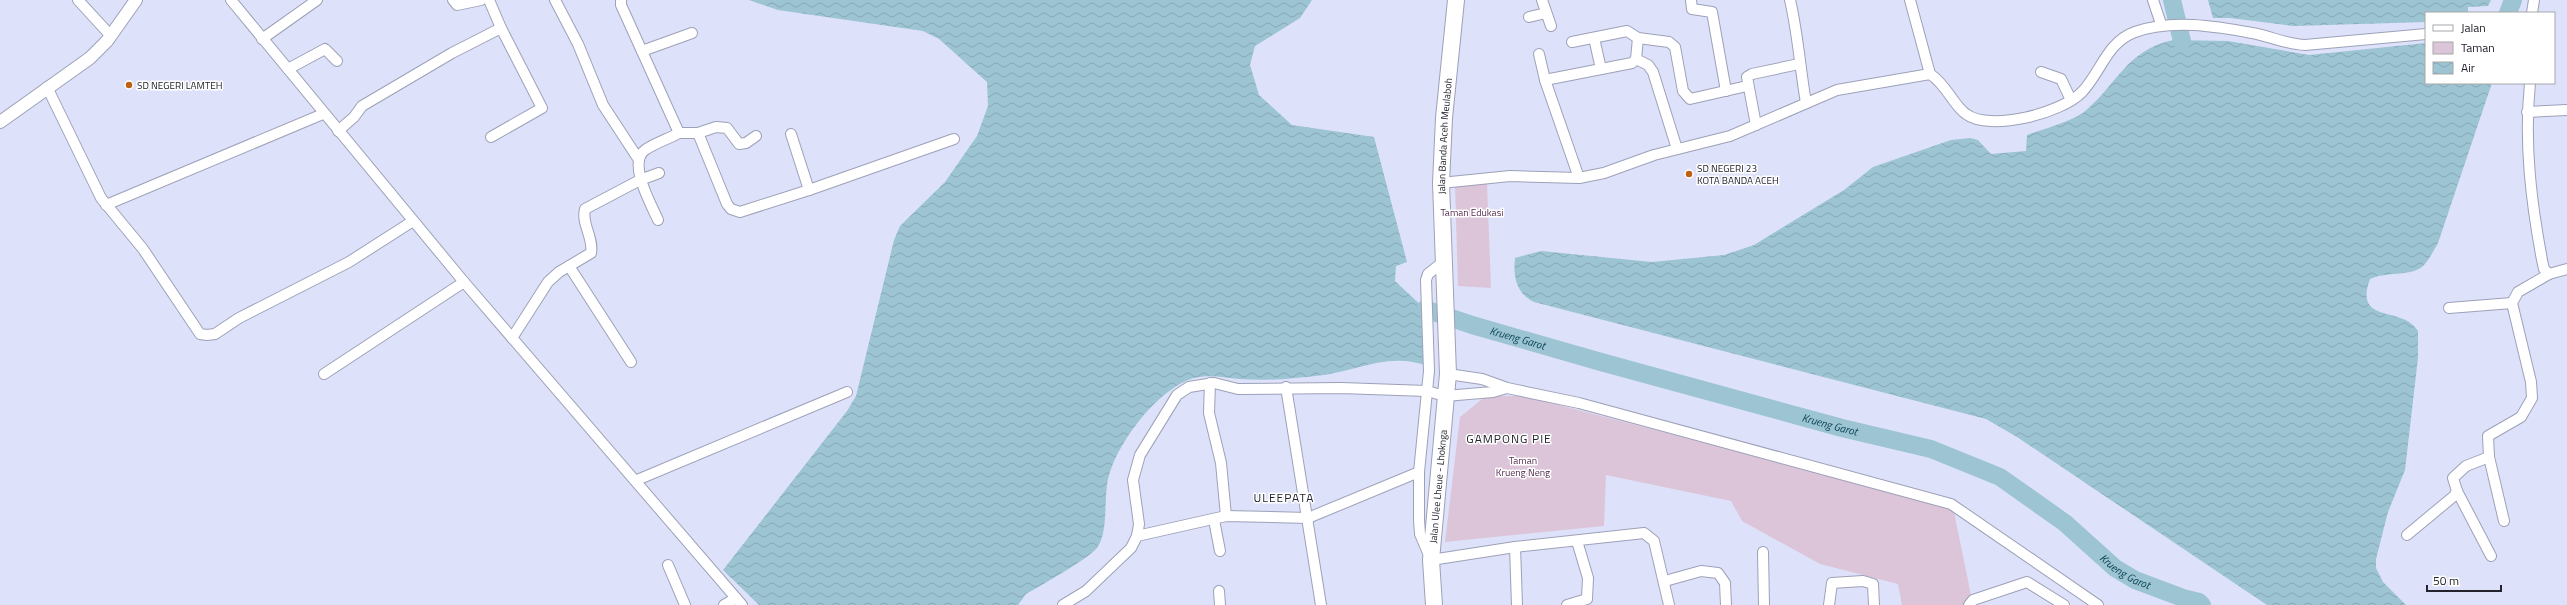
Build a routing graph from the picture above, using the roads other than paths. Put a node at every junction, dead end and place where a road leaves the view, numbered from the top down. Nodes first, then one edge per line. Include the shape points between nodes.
1 (78, 0) edge
2 (136, 0) edge
3 (231, 0) edge
4 (317, 0) edge
5 (453, 0) edge
6 (481, 0) edge
7 (489, 0) edge
8 (555, 0) edge
9 (621, 0) edge
10 (1456, 0) edge
11 (1542, 0) edge
12 (1691, 0) edge
13 (1790, 0) edge
14 (1910, 0) edge
15 (2153, 0) edge
16 (2534, 0) edge
17 (2532, 12) edge
18 (1546, 13) junction
19 (1529, 17) dead end
20 (2165, 25) junction
21 (1551, 26) dead end
22 (501, 28) junction
23 (692, 33) dead end
24 (2425, 34) edge
25 (111, 36) junction
26 (1594, 38) junction
27 (1638, 38) junction
28 (262, 39) junction
29 (1572, 42) dead end
30 (642, 50) junction
31 (1539, 54) dead end
32 (1636, 59) junction
33 (337, 61) dead end
34 (1799, 64) junction
35 (288, 69) junction
36 (1601, 69) junction
37 (2040, 72) dead end
38 (1930, 74) junction
39 (1545, 80) junction
40 (2530, 84) edge
41 (1747, 86) junction
42 (47, 87) junction
43 (1726, 91) junction
44 (2071, 100) junction
45 (1806, 103) junction
46 (2567, 110) edge
47 (2527, 112) junction
48 (323, 114) junction
49 (0, 122) edge
50 (1756, 125) junction
51 (338, 131) junction
52 (679, 133) junction
53 (698, 133) junction
54 (791, 134) dead end
55 (756, 136) dead end
56 (491, 137) dead end
57 (954, 139) dead end
58 (1677, 149) junction
59 (639, 160) junction
60 (658, 173) dead end
61 (1579, 178) junction
62 (640, 180) junction
63 (1441, 183) junction
64 (809, 190) junction
65 (106, 205) junction
66 (658, 220) dead end
67 (414, 221) junction
68 (1443, 262) junction
69 (569, 266) junction
70 (2566, 272) edge
71 (2549, 274) junction
72 (464, 282) junction
73 (2512, 303) junction
74 (2449, 308) dead end
75 (512, 338) junction
76 (631, 362) dead end
77 (1448, 371) junction
78 (324, 374) dead end
79 (1210, 383) junction
80 (1286, 387) junction
81 (1507, 388) junction
82 (1427, 391) junction
83 (847, 392) dead end
84 (1445, 396) junction
85 (2489, 457) junction
86 (1419, 472) junction
87 (636, 480) junction
88 (2457, 491) junction
89 (1226, 516) junction
90 (1308, 518) junction
91 (1214, 520) junction
92 (2504, 521) dead end
93 (2407, 535) dead end
94 (1137, 536) junction
95 (1577, 541) junction
96 (1515, 547) junction
97 (1220, 551) dead end
98 (1763, 552) dead end
99 (2491, 556) dead end
100 (1431, 560) junction
101 (668, 565) dead end
102 (1665, 581) junction
103 (1219, 591) dead end
104 (739, 602) edge
105 (685, 605) edge
106 (724, 605) edge
107 (1063, 605) edge
108 (1220, 605) edge
109 (1321, 605) edge
110 (1434, 605) edge
111 (1517, 605) edge
112 (1567, 605) edge
113 (1669, 605) edge
114 (1726, 605) edge
115 (1764, 605) edge
116 (1830, 605) edge
117 (1874, 605) edge
118 (1969, 605) edge
119 (2064, 605) edge
120 (2098, 605) edge

1 - 25 street
2 - 25 street
3 - 28 street
4 - 28 street
5 - 6 street via 458,5
7 - 22 street
8 - 59 street via 578,44 603,105
9 - 30 street
10 - 63 highway, Jalan Banda Aceh Meulaboh via 1444,118
11 - 18 street
12 - 43 street via 1692,9 1712,12 1713,30
13 - 34 street via 1798,33
14 - 38 street
15 - 20 street
16 - 17 street
18 - 19 street
18 - 21 street
20 - 24 street via 2253,33 2299,45
20 - 44 street via 2135,32 2121,39 2110,49 2082,92
22 - 51 street via 452,52 362,106
22 - 56 street via 542,108
23 - 30 street
25 - 42 street via 90,58
26 - 27 street via 1627,31
26 - 29 street
26 - 36 street
27 - 32 street
27 - 43 street via 1669,42 1675,47 1681,84 1686,97 1690,99
28 - 35 street
30 - 52 street
31 - 39 street
32 - 36 street via 1627,65
32 - 58 street via 1648,65 1653,72
33 - 35 street via 325,49
34 - 41 street via 1752,74 1747,77
34 - 45 street
35 - 48 street
36 - 39 street
37 - 44 street via 2061,79
38 - 44 street via 1944,86 1965,114 1980,121 1994,122 2032,115 2051,110
38 - 45 street via 1837,90
39 - 61 street
40 - 47 street
41 - 43 street
41 - 50 street
42 - 49 street
42 - 65 street
45 - 50 street
46 - 47 street
47 - 71 street via 2531,199 2544,269
48 - 51 street
48 - 65 street
50 - 58 street via 1730,136
51 - 67 street
52 - 53 street
52 - 59 street via 644,151
53 - 55 street via 716,127 727,128 739,144 746,143
53 - 64 street via 727,204 735,211 740,212
54 - 64 street
57 - 64 street
58 - 61 street via 1604,173
59 - 62 street
60 - 62 street
61 - 63 street via 1510,176
62 - 66 street
62 - 69 street via 585,208 583,216 592,246 591,254
63 - 68 highway, Jalan Banda Aceh Meulaboh
65 - 67 street via 143,249 196,329 207,336 349,262
67 - 72 street
68 - 77 highway, Jalan Banda Aceh Meulaboh
68 - 82 street via 1428,274
69 - 75 street via 548,282
69 - 76 street
70 - 71 street
71 - 73 street via 2518,292
72 - 75 street
72 - 78 street
73 - 74 street
73 - 85 street via 2531,382 2532,398 2521,417 2488,436
75 - 87 street
77 - 81 street
77 - 84 highway, Jalan Ulee Lheue - Lhoknga
79 - 80 street via 1238,389
79 - 89 street via 1209,413 1221,463
79 - 94 street via 1189,387 1177,395 1140,455 1133,480 1140,524
80 - 82 street
80 - 90 street
81 - 84 street via 1493,392
81 - 120 street via 1579,403 1951,504
82 - 84 street
82 - 86 street
83 - 87 street
84 - 100 highway, Jalan Ulee Lheue - Lhoknga
85 - 88 street via 2458,472 2453,478
85 - 92 street
86 - 90 street
86 - 100 street via 1420,534
87 - 104 street
88 - 93 street via 2450,500
88 - 99 street
89 - 90 street
89 - 91 street
90 - 109 street
91 - 94 street
91 - 97 street
94 - 107 street via 1131,548 1086,591
95 - 96 street
95 - 102 street via 1644,533 1654,541
95 - 112 street via 1588,578 1587,599
96 - 100 street
96 - 111 street
98 - 115 street
100 - 110 highway, Jalan Ulee Lheue - Lhoknga
101 - 105 street
102 - 113 street
102 - 114 street via 1701,571 1718,573 1725,584
103 - 108 street
104 - 106 street
116 - 117 street via 1832,583 1863,581 1873,584
118 - 119 street via 1973,600 2027,582

